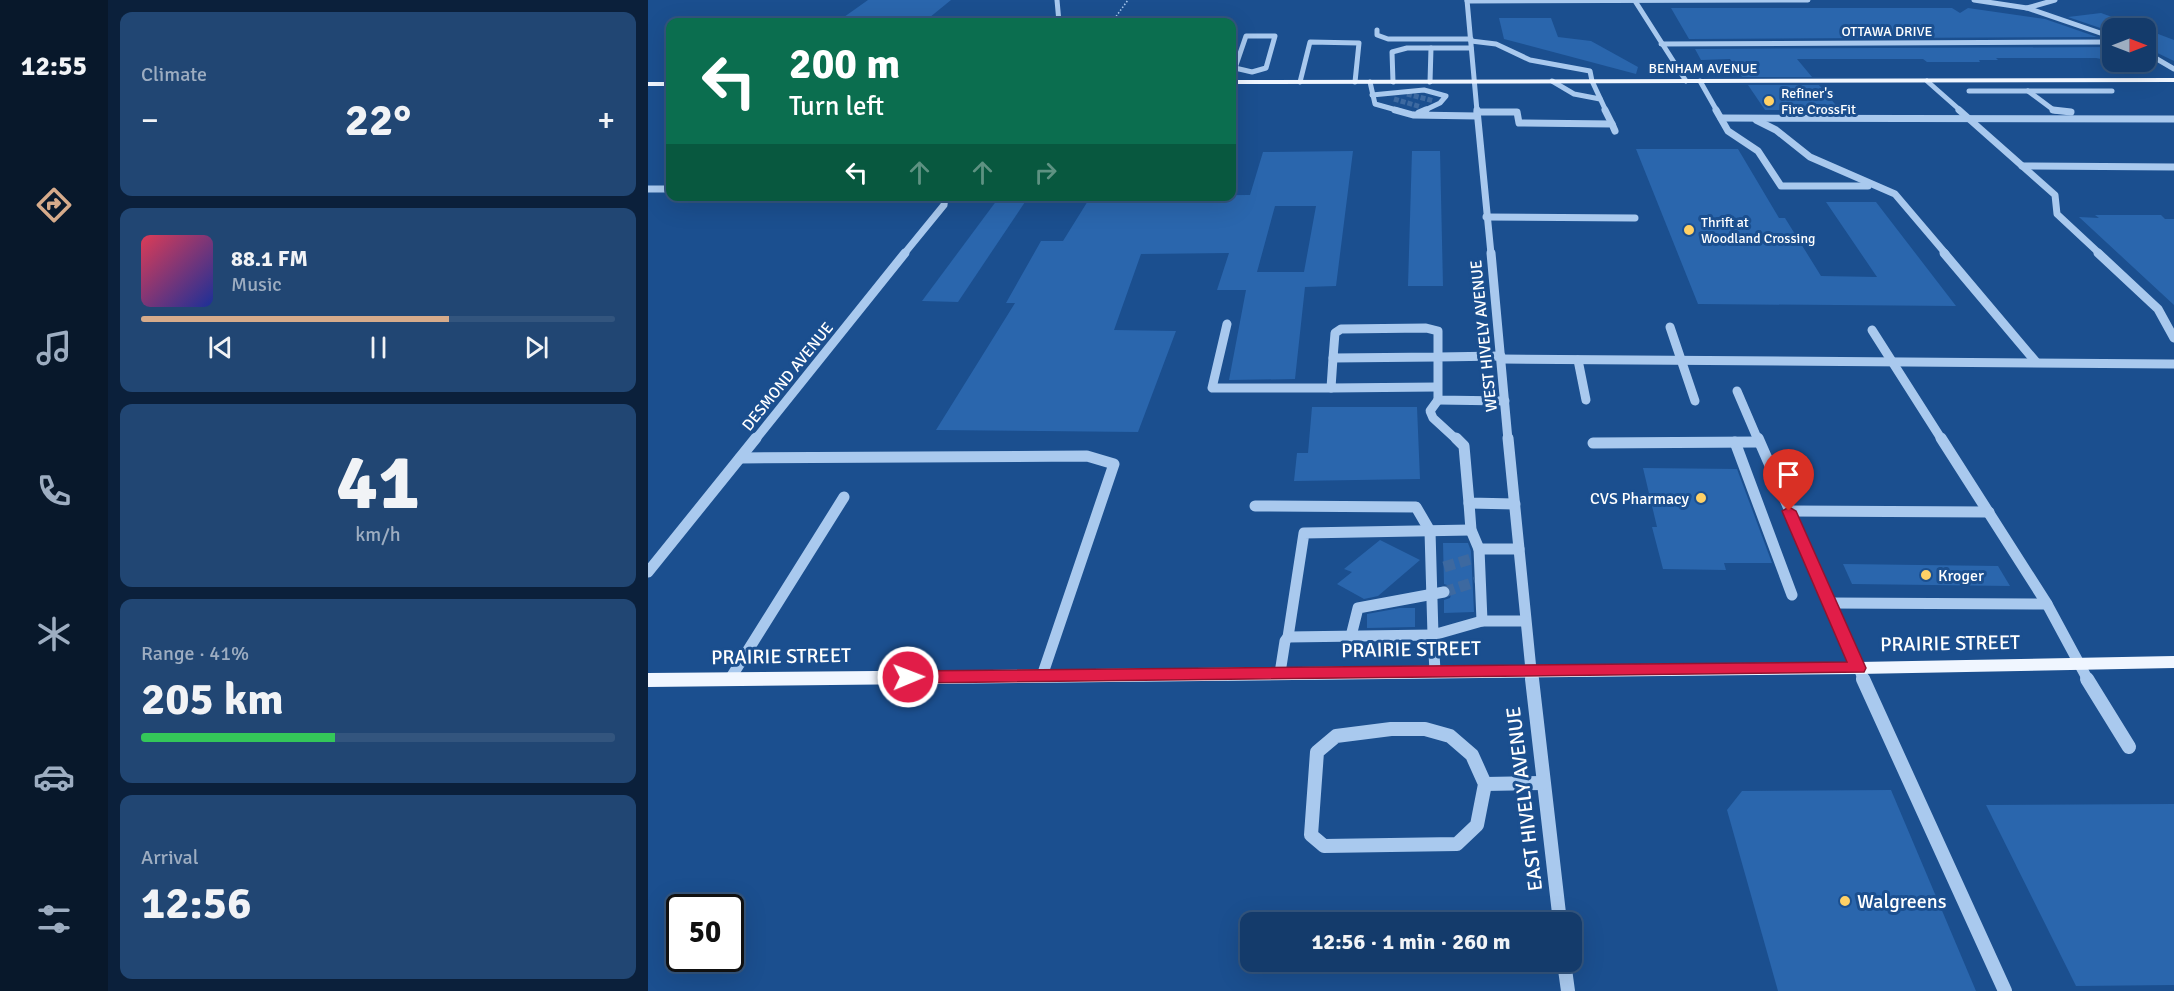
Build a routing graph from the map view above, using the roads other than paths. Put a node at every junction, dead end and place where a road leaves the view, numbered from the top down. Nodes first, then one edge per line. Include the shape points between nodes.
1 (1057, 0) edge
2 (1467, 0) edge
3 (1808, 0) edge
4 (1974, 0) edge
5 (2055, 0) edge
6 (1570, 1) edge
7 (1635, 1) edge
8 (2027, 8) junction
9 (1574, 11) dead end
10 (1059, 18) edge
11 (1377, 30) dead end
12 (2102, 34) edge
13 (2102, 42) edge
14 (1471, 43) junction
15 (1662, 44) junction
16 (1431, 48) junction
17 (2156, 58) edge
18 (1236, 65) edge
19 (1236, 68) edge
20 (2174, 69) edge
21 (1252, 72) junction
22 (2174, 80) edge
23 (1552, 81) junction
24 (1592, 81) junction
25 (1686, 81) junction
26 (1700, 81) junction
27 (1927, 81) junction
28 (1236, 82) edge
29 (1250, 82) junction
30 (1300, 82) junction
31 (1355, 82) junction
32 (1370, 82) junction
33 (1393, 82) junction
34 (1430, 82) junction
35 (1474, 82) junction
36 (648, 84) edge
37 (666, 84) edge
38 (1969, 91) dead end
39 (2028, 91) junction
40 (2112, 91) dead end
41 (1400, 92) junction
42 (1382, 94) junction
43 (1407, 94) tunnel mouth
44 (1372, 95) junction
45 (1394, 99) tunnel mouth
46 (1600, 99) junction
47 (2071, 112) dead end
48 (1477, 114) junction
49 (1413, 115) junction
50 (1721, 118) junction
51 (1750, 118) junction
52 (1969, 118) junction
53 (2174, 119) edge
54 (1612, 124) junction
55 (1615, 131) dead end
56 (2022, 166) junction
57 (2174, 166) edge
58 (1875, 186) junction
59 (648, 189) edge
60 (666, 189) edge
61 (944, 201) edge
62 (1486, 218) junction
63 (1635, 218) dead end
64 (1227, 324) dead end
65 (1670, 327) dead end
66 (1872, 330) dead end
67 (2174, 338) edge
68 (1438, 357) junction
69 (1333, 358) junction
70 (1501, 358) junction
71 (1578, 360) junction
72 (1680, 360) junction
73 (1892, 361) junction
74 (2036, 363) junction
75 (2174, 364) edge
76 (1437, 387) junction
77 (1331, 388) junction
78 (1737, 391) dead end
79 (1438, 400) junction
80 (1586, 400) dead end
81 (1505, 401) junction
82 (1695, 401) dead end
83 (1735, 442) junction
84 (1759, 442) junction
85 (1593, 443) dead end
86 (740, 458) junction
87 (844, 496) dead end
88 (1469, 503) junction
89 (1515, 504) junction
90 (1255, 506) dead end
91 (1789, 511) junction
92 (1989, 512) junction
93 (1471, 530) junction
94 (1430, 531) junction
95 (1519, 549) junction
96 (1477, 555) junction
97 (648, 572) edge
98 (1438, 594) junction
99 (1792, 595) dead end
100 (1829, 603) junction
101 (2047, 604) junction
102 (1482, 621) junction
103 (1525, 621) junction
104 (1433, 635) junction
105 (1351, 636) junction
106 (1288, 637) junction
107 (2174, 662) edge
108 (2077, 663) junction
109 (1858, 668) junction
110 (1530, 670) junction
111 (1435, 671) junction
112 (1280, 673) junction
113 (1042, 676) junction
114 (729, 679) junction
115 (648, 680) edge
116 (2129, 747) dead end
117 (1543, 783) junction
118 (1485, 784) junction
119 (1559, 912) edge
120 (1565, 972) edge
121 (1568, 991) edge
122 (2005, 991) edge

1 - 10 street
2 - 6 street
2 - 14 street, WEST HIVELY AVENUE
3 - 7 street
4 - 8 street
5 - 8 street
6 - 7 street
6 - 9 street
7 - 15 street
8 - 12 street
11 - 14 street via 1377,35 1388,39
13 - 15 street, OTTAWA DRIVE
14 - 16 street
14 - 24 street via 1496,44 1530,60 1590,71
14 - 35 street, WEST HIVELY AVENUE
15 - 25 street
16 - 33 street via 1392,52
16 - 34 street
17 - 20 street
18 - 21 street via 1246,36 1275,36 1266,68
19 - 21 street
21 - 29 street
22 - 27 main road, BENHAM AVENUE
23 - 24 main road, BENHAM AVENUE
23 - 35 main road, BENHAM AVENUE
23 - 46 street via 1575,94
24 - 25 main road, BENHAM AVENUE
24 - 46 street
25 - 26 main road, BENHAM AVENUE
26 - 27 main road, BENHAM AVENUE
26 - 50 street
27 - 52 street
28 - 29 main road, BENHAM AVENUE
29 - 30 main road, BENHAM AVENUE
30 - 31 main road, BENHAM AVENUE
30 - 31 street via 1310,42 1359,43
31 - 32 main road, BENHAM AVENUE
32 - 33 main road, BENHAM AVENUE
32 - 44 street
33 - 34 main road, BENHAM AVENUE
34 - 35 main road, BENHAM AVENUE
35 - 48 street, WEST HIVELY AVENUE
36 - 37 main road
38 - 39 street
39 - 40 street
39 - 47 street via 2055,111
41 - 42 street
41 - 43 street
41 - 49 street via 1424,90 1446,96
42 - 44 street
42 - 45 street
44 - 49 street via 1375,104
46 - 54 street
48 - 49 street
48 - 54 street via 1517,112 1519,123
48 - 62 street, WEST HIVELY AVENUE
50 - 51 street
50 - 58 street via 1728,131 1758,151 1781,186
51 - 52 street
51 - 58 street via 1776,130 1810,157
52 - 53 street
52 - 56 street
54 - 55 street
56 - 57 street
56 - 67 street via 2055,195 2057,214 2158,309
58 - 74 street via 1895,194
59 - 60 street
61 - 86 street, DESMOND AVENUE
62 - 63 street
62 - 70 street, WEST HIVELY AVENUE
64 - 77 street via 1212,388
65 - 72 street
66 - 73 street
68 - 69 street
68 - 69 street via 1438,331 1426,328 1341,329 1335,333
68 - 70 street
68 - 76 street
69 - 77 street
70 - 71 street
70 - 81 street, WEST HIVELY AVENUE
71 - 72 street
71 - 80 street
72 - 73 street
72 - 82 street
73 - 74 street
73 - 92 street
74 - 75 street
76 - 77 street
76 - 79 street
78 - 84 street
79 - 81 street
79 - 88 street via 1430,411 1432,418 1464,446
81 - 89 street, WEST HIVELY AVENUE
83 - 84 street
83 - 85 street
83 - 99 street
84 - 91 street
86 - 97 street, DESMOND AVENUE
86 - 113 street via 1087,456 1114,464
87 - 114 street
88 - 89 street
88 - 93 street
89 - 95 street, WEST HIVELY AVENUE
90 - 94 street via 1416,507
91 - 92 street
91 - 100 street
92 - 101 street
93 - 94 street
93 - 96 street
94 - 98 street via 1438,569
94 - 106 street via 1304,533
95 - 96 street
95 - 103 street, WEST HIVELY AVENUE
96 - 102 street
98 - 104 street
98 - 105 street via 1358,608
100 - 101 street
100 - 109 street
101 - 108 street
102 - 103 street
102 - 104 street
103 - 110 street, WEST HIVELY AVENUE
104 - 105 street
104 - 111 street
105 - 106 street
106 - 112 street
107 - 108 main road, PRAIRIE STREET
108 - 109 main road, PRAIRIE STREET
108 - 116 street
109 - 110 main road, PRAIRIE STREET
109 - 122 street
110 - 111 main road, PRAIRIE STREET
110 - 117 street, EAST HIVELY AVENUE
111 - 112 main road, PRAIRIE STREET
112 - 113 main road, PRAIRIE STREET
113 - 114 main road, PRAIRIE STREET
114 - 115 main road, PRAIRIE STREET
117 - 118 street
117 - 119 street, EAST HIVELY AVENUE
118 - 118 street via 1477,825 1457,844 1324,846 1311,835 1317,752 1336,736 1390,729 1425,729 1450,736 1472,755
120 - 121 street

